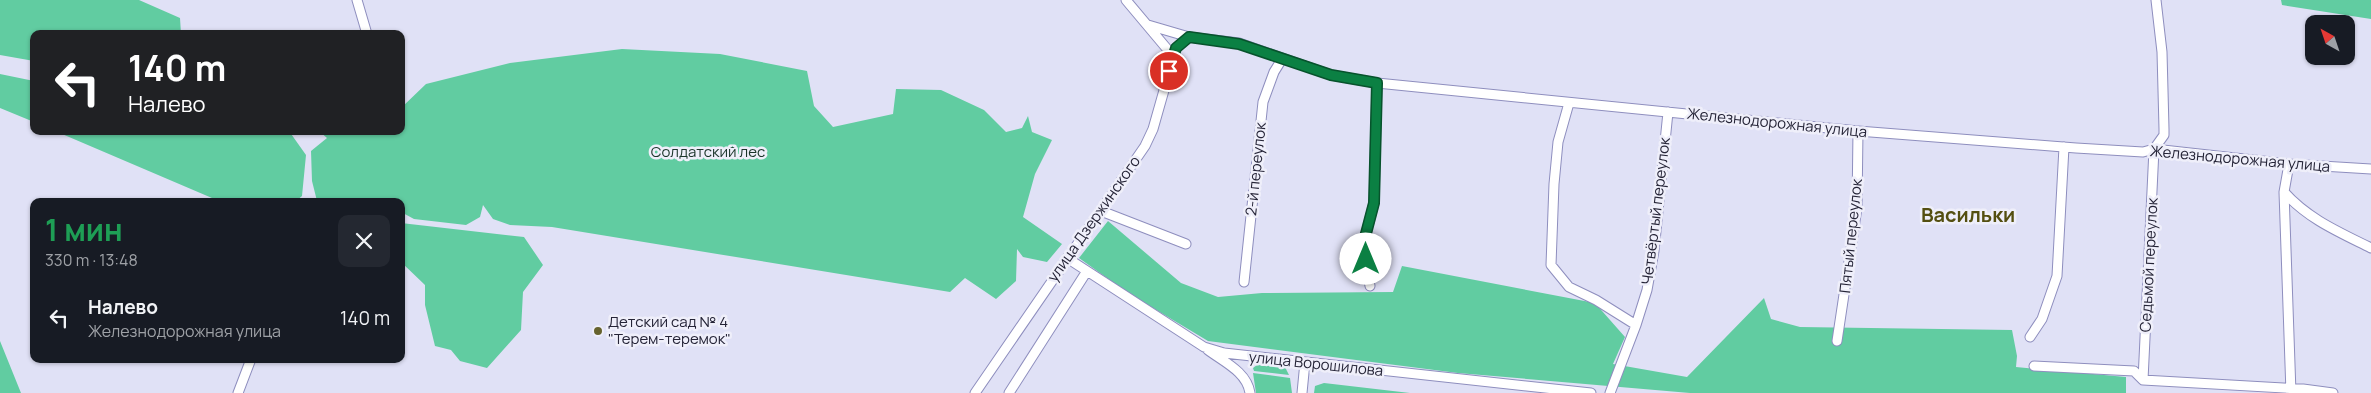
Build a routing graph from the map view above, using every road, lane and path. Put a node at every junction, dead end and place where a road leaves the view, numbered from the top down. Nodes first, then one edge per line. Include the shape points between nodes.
1 (357, 0) edge
2 (1126, 0) edge
3 (2156, 0) edge
4 (1148, 25) junction
5 (366, 30) edge
6 (1189, 37) junction
7 (1173, 56) junction
8 (1282, 59) junction
9 (1377, 83) junction
10 (1569, 103) junction
11 (1668, 112) junction
12 (1858, 131) junction
13 (2064, 147) junction
14 (2154, 149) junction
15 (2289, 164) junction
16 (2371, 169) edge
17 (2284, 192) junction
18 (1101, 211) junction
19 (1186, 244) dead end
20 (2371, 248) edge
21 (1067, 258) junction
22 (1087, 271) junction
23 (1244, 282) dead end
24 (1370, 286) dead end
25 (1636, 325) junction
26 (2030, 337) dead end
27 (1837, 341) dead end
28 (1204, 347) junction
29 (1305, 362) junction
30 (249, 363) edge
31 (2034, 366) dead end
32 (2143, 380) junction
33 (2291, 391) edge
34 (238, 393) edge
35 (975, 393) edge
36 (1009, 393) edge
37 (1250, 393) edge
38 (1302, 393) edge
39 (1591, 393) edge
40 (1610, 393) edge
41 (2333, 393) edge

1 - 5 street
2 - 4 street
3 - 14 street via 2162,52 2164,135
4 - 6 street, Железнодорожная улица
4 - 7 street
6 - 7 street, улица Дзержинского via 1179,44
6 - 8 street, Железнодорожная улица via 1239,44
7 - 18 street, улица Дзержинского via 1149,138
8 - 9 street, Железнодорожная улица via 1331,75
8 - 23 street, 2-й переулок via 1263,102
9 - 10 street, Железнодорожная улица
9 - 24 street via 1374,203 1363,245
10 - 11 street, Железнодорожная улица
10 - 25 street via 1558,142 1551,265 1569,286
11 - 12 street, Железнодорожная улица
11 - 25 street, Четвёртый переулок via 1654,251
12 - 13 street, Железнодорожная улица
12 - 27 street, Пятый переулок via 1857,208
13 - 14 street, Железнодорожная улица via 2142,152
13 - 26 street via 2057,276 2042,319
14 - 15 street, Железнодорожная улица
14 - 32 street, Седьмой переулок
15 - 16 street, Железнодорожная улица
15 - 17 street
17 - 20 street via 2320,223
17 - 33 street
18 - 19 street
18 - 21 street, улица Дзержинского
21 - 22 street, улица Ворошилова
21 - 35 street, улица Дзержинского
22 - 28 street, улица Ворошилова
22 - 36 street, улица Дзержинского
25 - 40 street, Четвёртый переулок
28 - 29 street, улица Ворошилова via 1244,356
28 - 37 street via 1242,374 1249,384
29 - 38 street
29 - 39 street, улица Ворошилова
30 - 34 street
31 - 32 street via 2134,371
32 - 33 street
33 - 41 street

